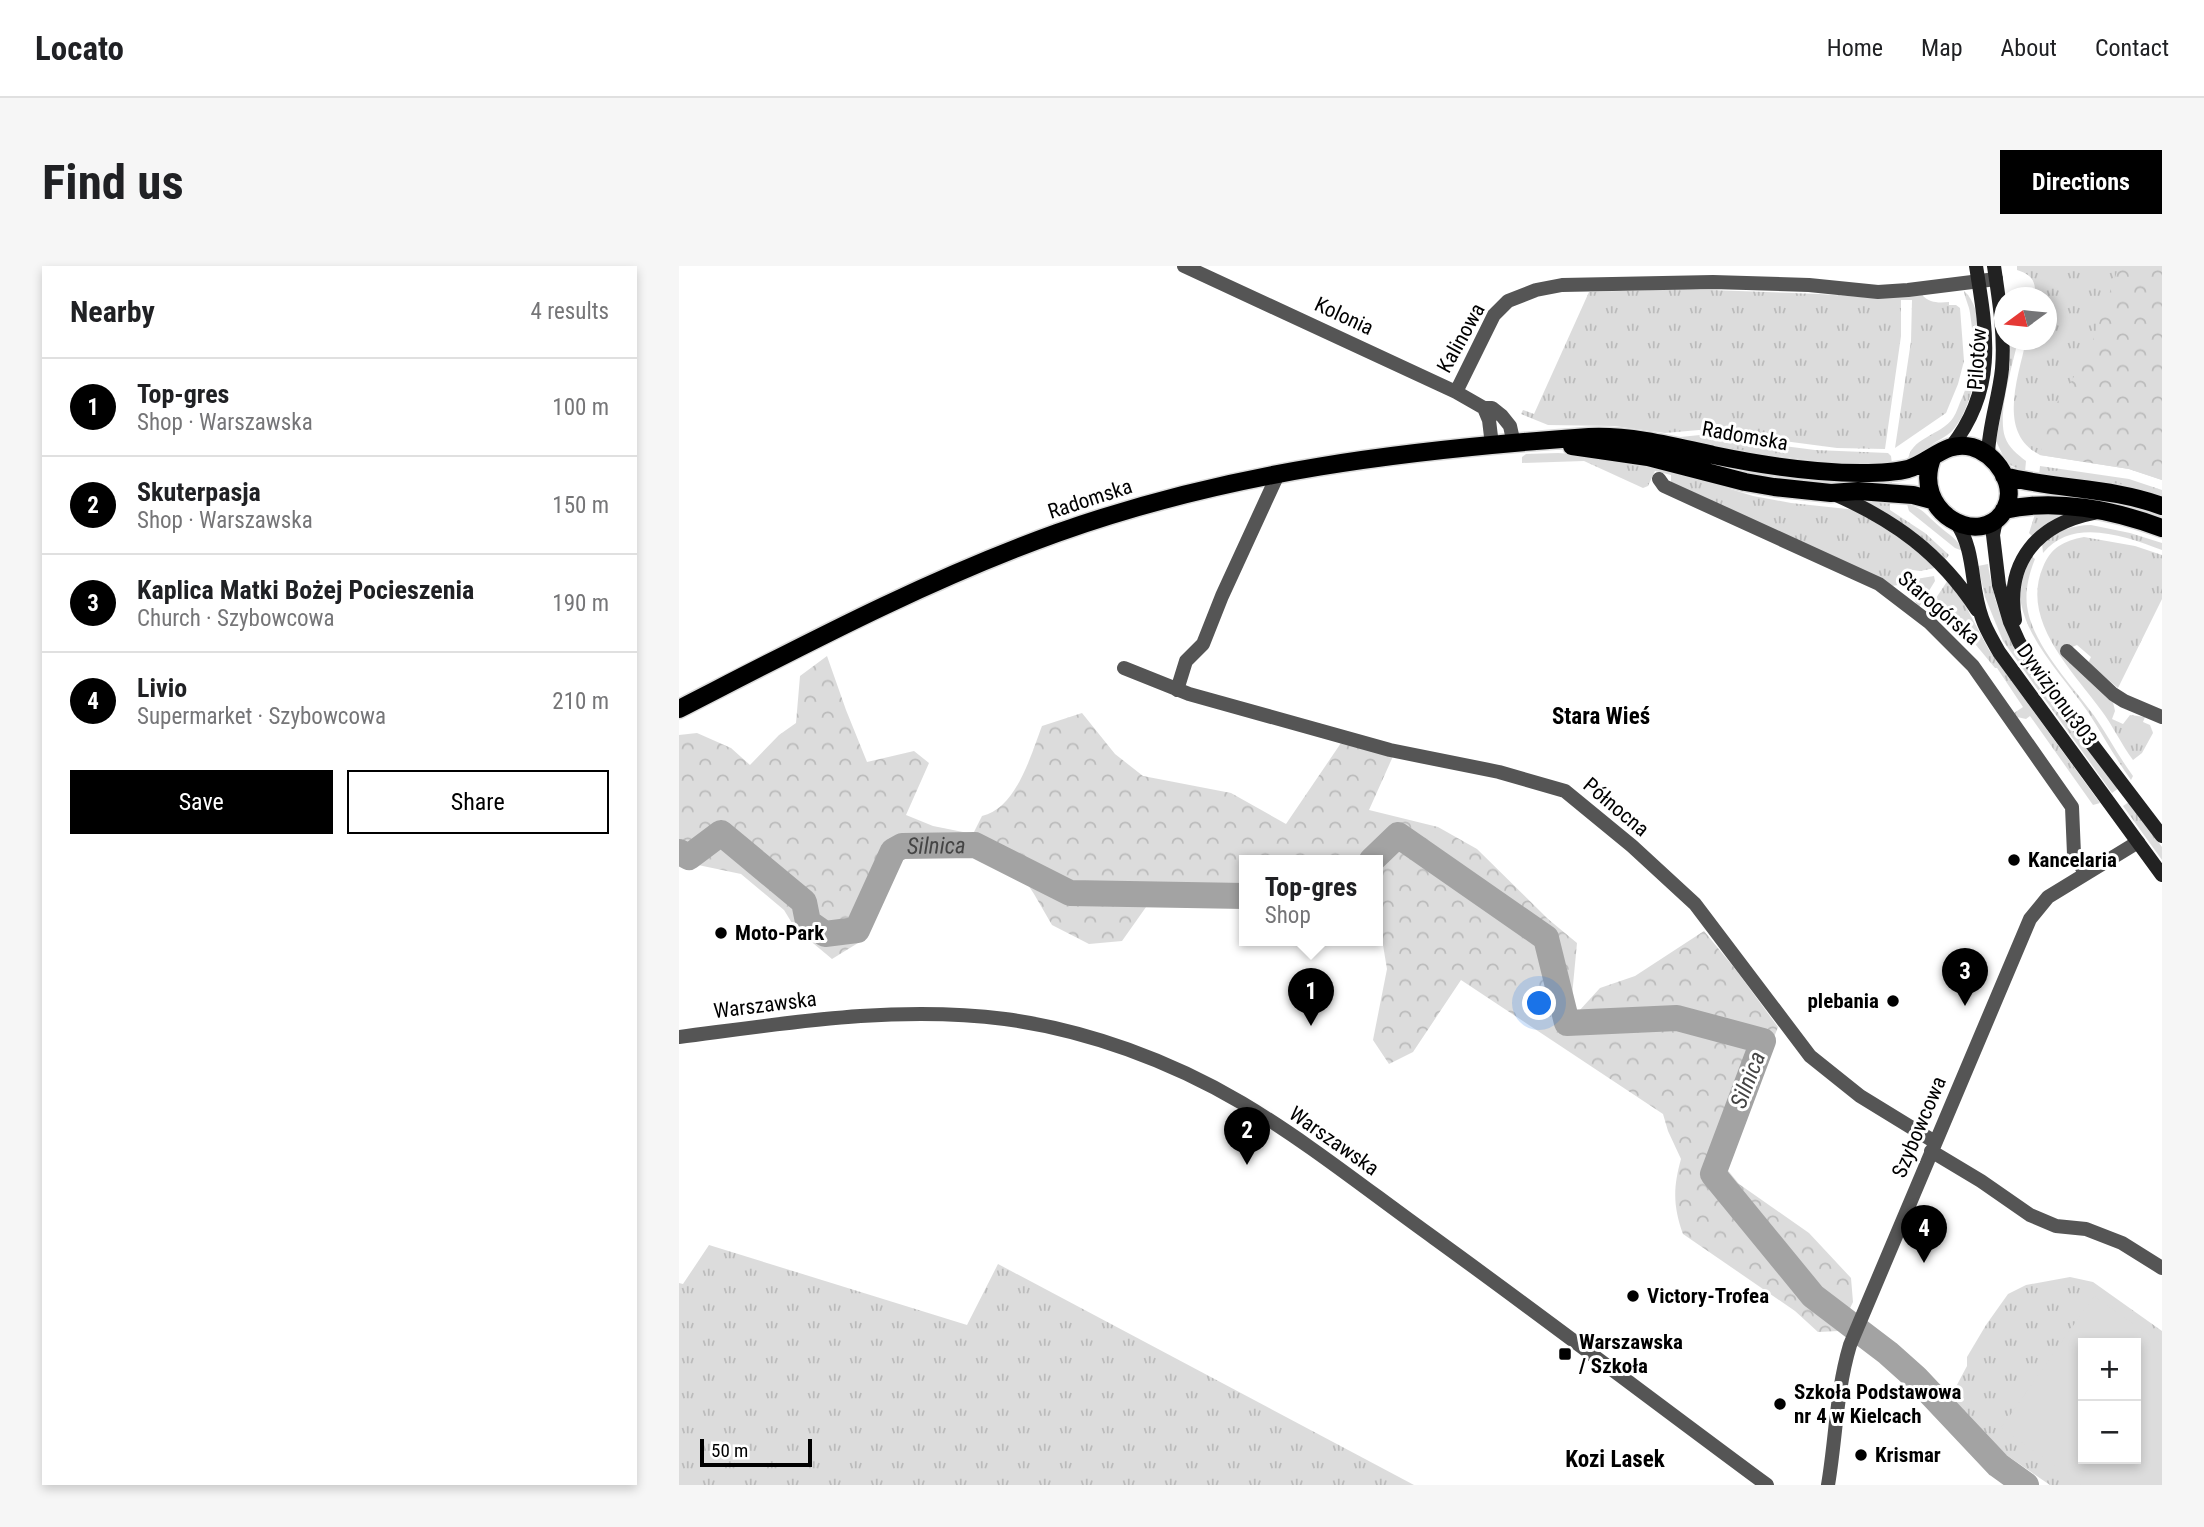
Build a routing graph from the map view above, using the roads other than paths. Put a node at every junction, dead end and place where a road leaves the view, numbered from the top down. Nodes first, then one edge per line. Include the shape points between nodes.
1 (1184, 266) edge
2 (1978, 273) edge
3 (1995, 273) edge
4 (1456, 392) junction
5 (1484, 408) junction
6 (1547, 442) junction
7 (1514, 444) junction
8 (1492, 445) junction
9 (1951, 447) junction
10 (1988, 454) junction
11 (1933, 456) junction
12 (1279, 472) junction
13 (2004, 476) junction
14 (1659, 479) dead end
15 (1831, 493) junction
16 (1932, 500) junction
17 (2162, 506) edge
18 (2103, 511) junction
19 (2000, 515) junction
20 (1956, 522) junction
21 (2162, 528) edge
22 (1981, 617) junction
23 (2019, 642) junction
24 (2067, 652) dead end
25 (1124, 668) dead end
26 (1177, 690) junction
27 (679, 709) edge
28 (2162, 718) edge
29 (2162, 836) edge
30 (2138, 842) junction
31 (2085, 873) junction
32 (2162, 875) edge
33 (679, 1037) edge
34 (1933, 1147) junction
35 (2162, 1268) edge
36 (1766, 1485) edge
37 (1828, 1485) edge

1 - 4 street, Kolonia
2 - 3 street, Kalinowa
2 - 4 street, Kalinowa via 1909,290 1878,292 1713,282 1562,285 1536,290 1508,301 1494,315
2 - 9 main road, Pilotów via 1986,369 1971,416
3 - 10 main road, Pilotów via 2003,349
4 - 5 street, Kolonia
5 - 7 street, Kolonia via 1502,416
5 - 8 street
6 - 7 main road, Radomska
6 - 11 main road, Radomska via 1610,438 1816,471 1859,473 1906,470
6 - 15 main road, Radomska via 1648,457 1774,487
7 - 8 main road, Radomska
8 - 12 main road, Radomska
9 - 10 main road via 1966,445
9 - 11 main road
10 - 13 main road
11 - 16 main road via 1927,477
12 - 26 street via 1203,644 1186,661
12 - 27 main road, Radomska via 1149,503 996,556
13 - 17 main road via 2133,496
13 - 19 main road via 2008,491
14 - 31 street, Starogórska via 1664,486 1879,584 1930,623 1973,666 2072,807 2074,854
15 - 16 main road, Radomska via 1874,492
15 - 22 main road via 1904,531 1928,550
16 - 20 main road
18 - 19 main road via 2021,506
18 - 21 main road
18 - 23 main road via 2058,524 2025,553 2014,586
19 - 20 main road via 1972,525
19 - 23 main road, Dywizjonu 303 via 1993,535 1999,585
20 - 22 main road, Dywizjonu 303 via 1971,554
22 - 30 main road, Dywizjonu 303 via 2007,664
23 - 29 main road, Dywizjonu 303
24 - 28 street via 2113,694
25 - 26 street, Północna
26 - 34 street, Północna via 1390,750 1565,791 1695,904 1810,1056
30 - 31 street, Szybowcowa
30 - 32 main road, Dywizjonu 303
31 - 34 street, Szybowcowa via 2048,897 2030,919
33 - 36 street, Warszawska via 854,1015 928,1014 1005,1019 1056,1029 1150,1059 1201,1081 1286,1132
34 - 35 street, Północna via 2030,1215 2122,1243
34 - 37 street, Szybowcowa via 1850,1345 1837,1401

